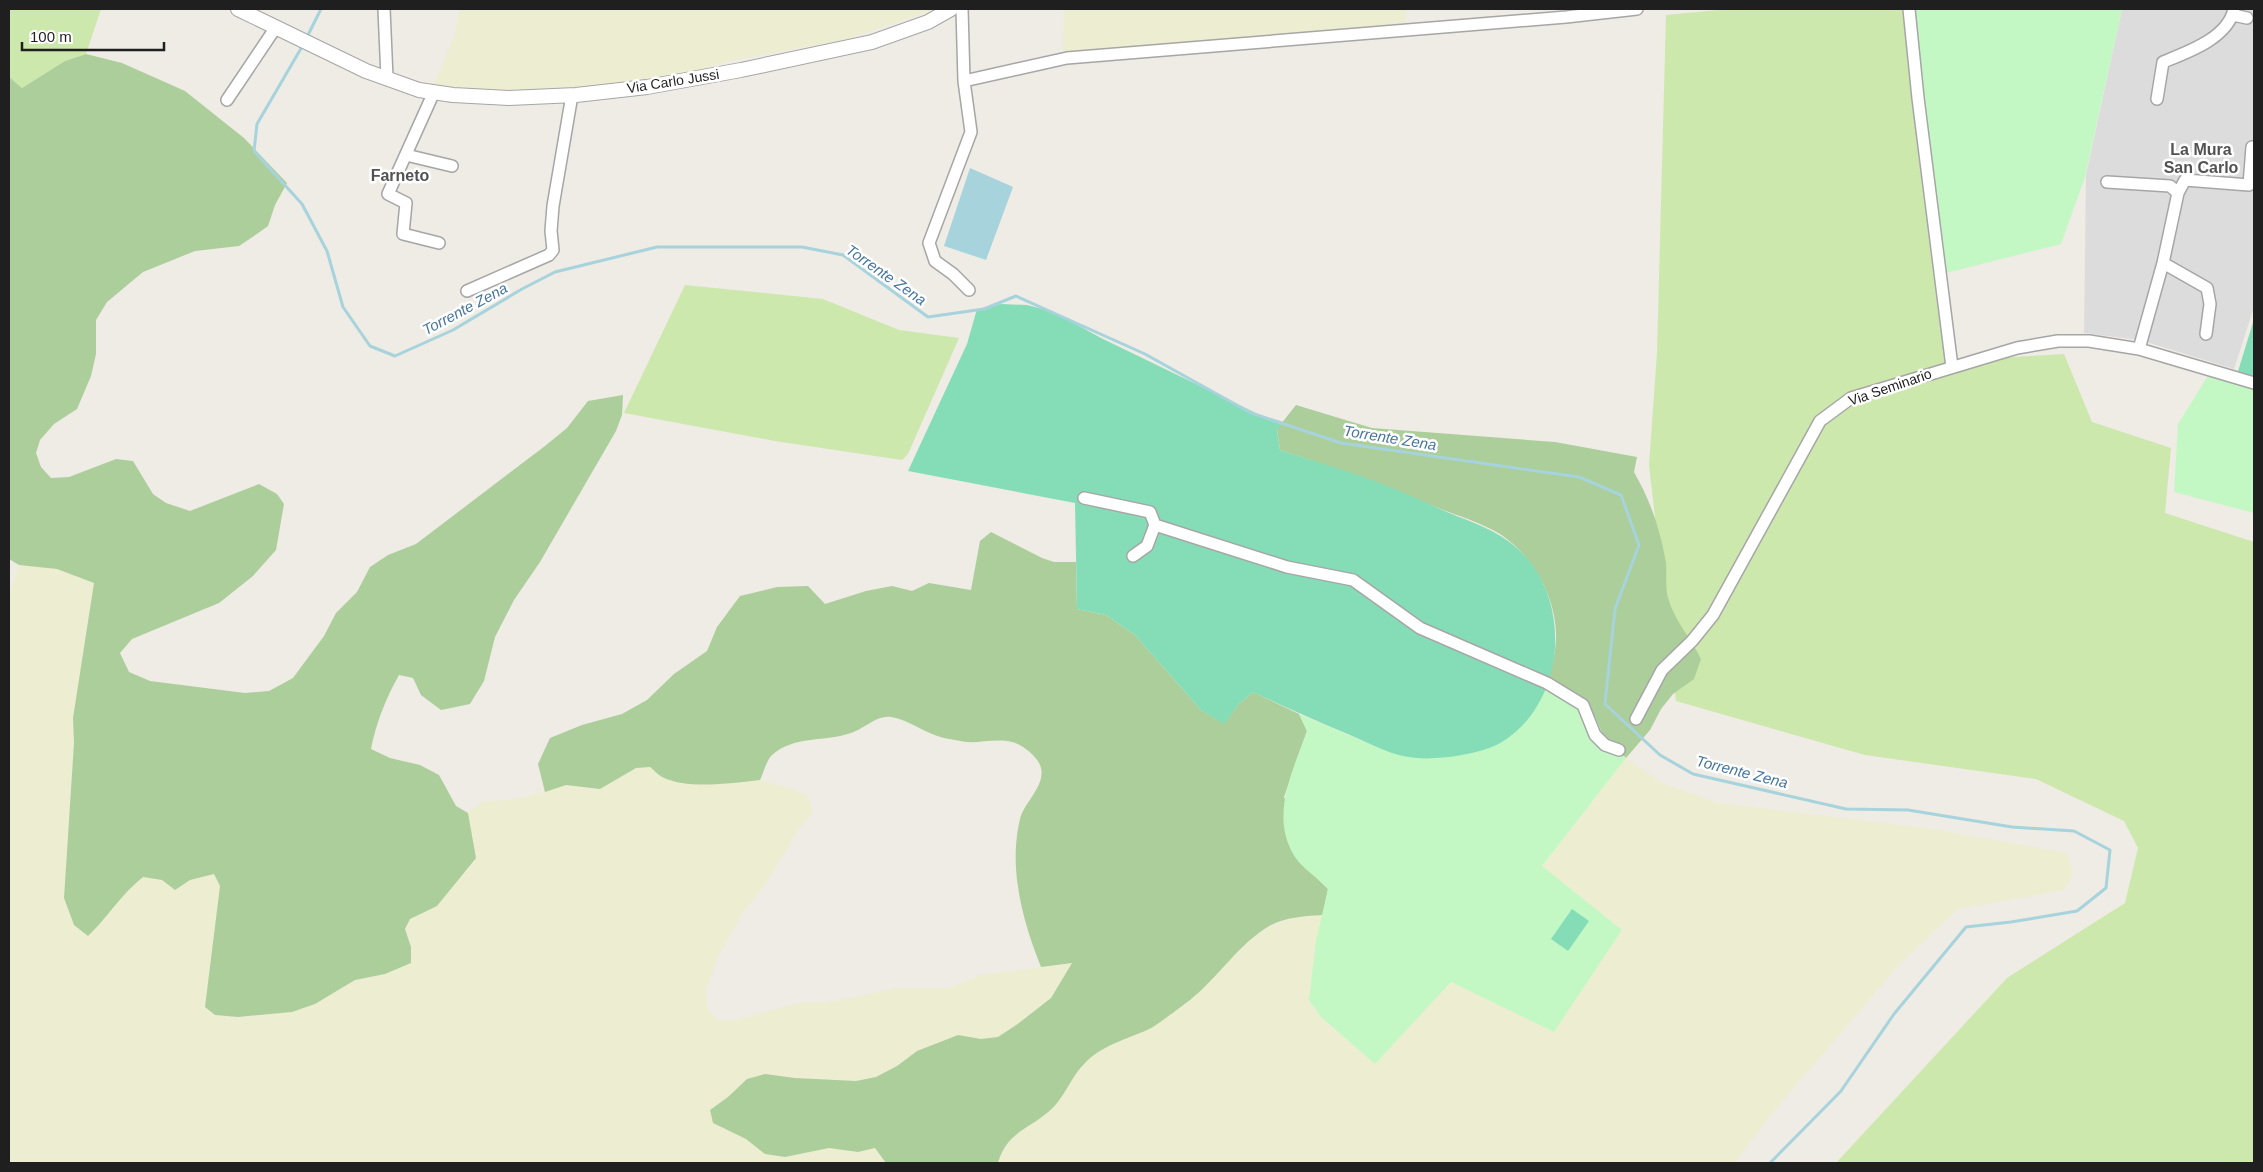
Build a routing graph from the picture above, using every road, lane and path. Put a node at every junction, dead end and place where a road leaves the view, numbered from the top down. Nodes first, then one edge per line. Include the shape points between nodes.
1 (238, 9) edge
2 (384, 9) edge
3 (951, 9) edge
4 (962, 9) edge
5 (1637, 9) edge
6 (1909, 9) edge
7 (2233, 12) edge
8 (2247, 18) dead end
9 (279, 33) junction
10 (387, 78) junction
11 (964, 81) junction
12 (434, 92) junction
13 (572, 95) junction
14 (2157, 98) dead end
15 (227, 100) dead end
16 (2252, 147) dead end
17 (406, 155) junction
18 (452, 166) dead end
19 (2107, 182) dead end
20 (2178, 193) junction
21 (439, 243) dead end
22 (2164, 263) junction
23 (969, 290) dead end
24 (467, 291) dead end
25 (2206, 334) dead end
26 (2139, 349) junction
27 (1952, 367) junction
28 (2254, 383) edge
29 (1084, 498) dead end
30 (1155, 525) junction
31 (1132, 556) dead end
32 (1636, 719) dead end
33 (1619, 750) dead end

1 - 9 street, Via Carlo Jussi
2 - 10 street
3 - 13 street, Via Carlo Jussi via 928,22 839,50 647,87
4 - 11 street
5 - 11 street via 1067,58
6 - 27 street
7 - 8 street
7 - 14 street via 2232,19 2209,41 2163,62
9 - 10 street, Via Carlo Jussi
9 - 15 street
10 - 12 street, Via Carlo Jussi
11 - 23 street via 972,132 929,243 936,261
12 - 13 street, Via Carlo Jussi via 509,98
12 - 17 street
13 - 24 street via 552,206 553,250 549,255
16 - 20 street via 2249,185 2185,180
17 - 18 street
17 - 21 street via 388,194 406,202 403,234
19 - 20 street via 2170,186
20 - 22 street
22 - 25 street via 2208,288 2210,304
22 - 26 street
26 - 27 street, Via Seminario via 2089,341 2058,341 2017,348
26 - 28 street, Via Seminario
27 - 32 street, Via Seminario via 1851,398 1820,421 1713,615 1662,670
29 - 30 street via 1150,512
30 - 31 street via 1147,546
30 - 33 street via 1287,567 1353,580 1420,628 1547,683 1583,705 1595,736

